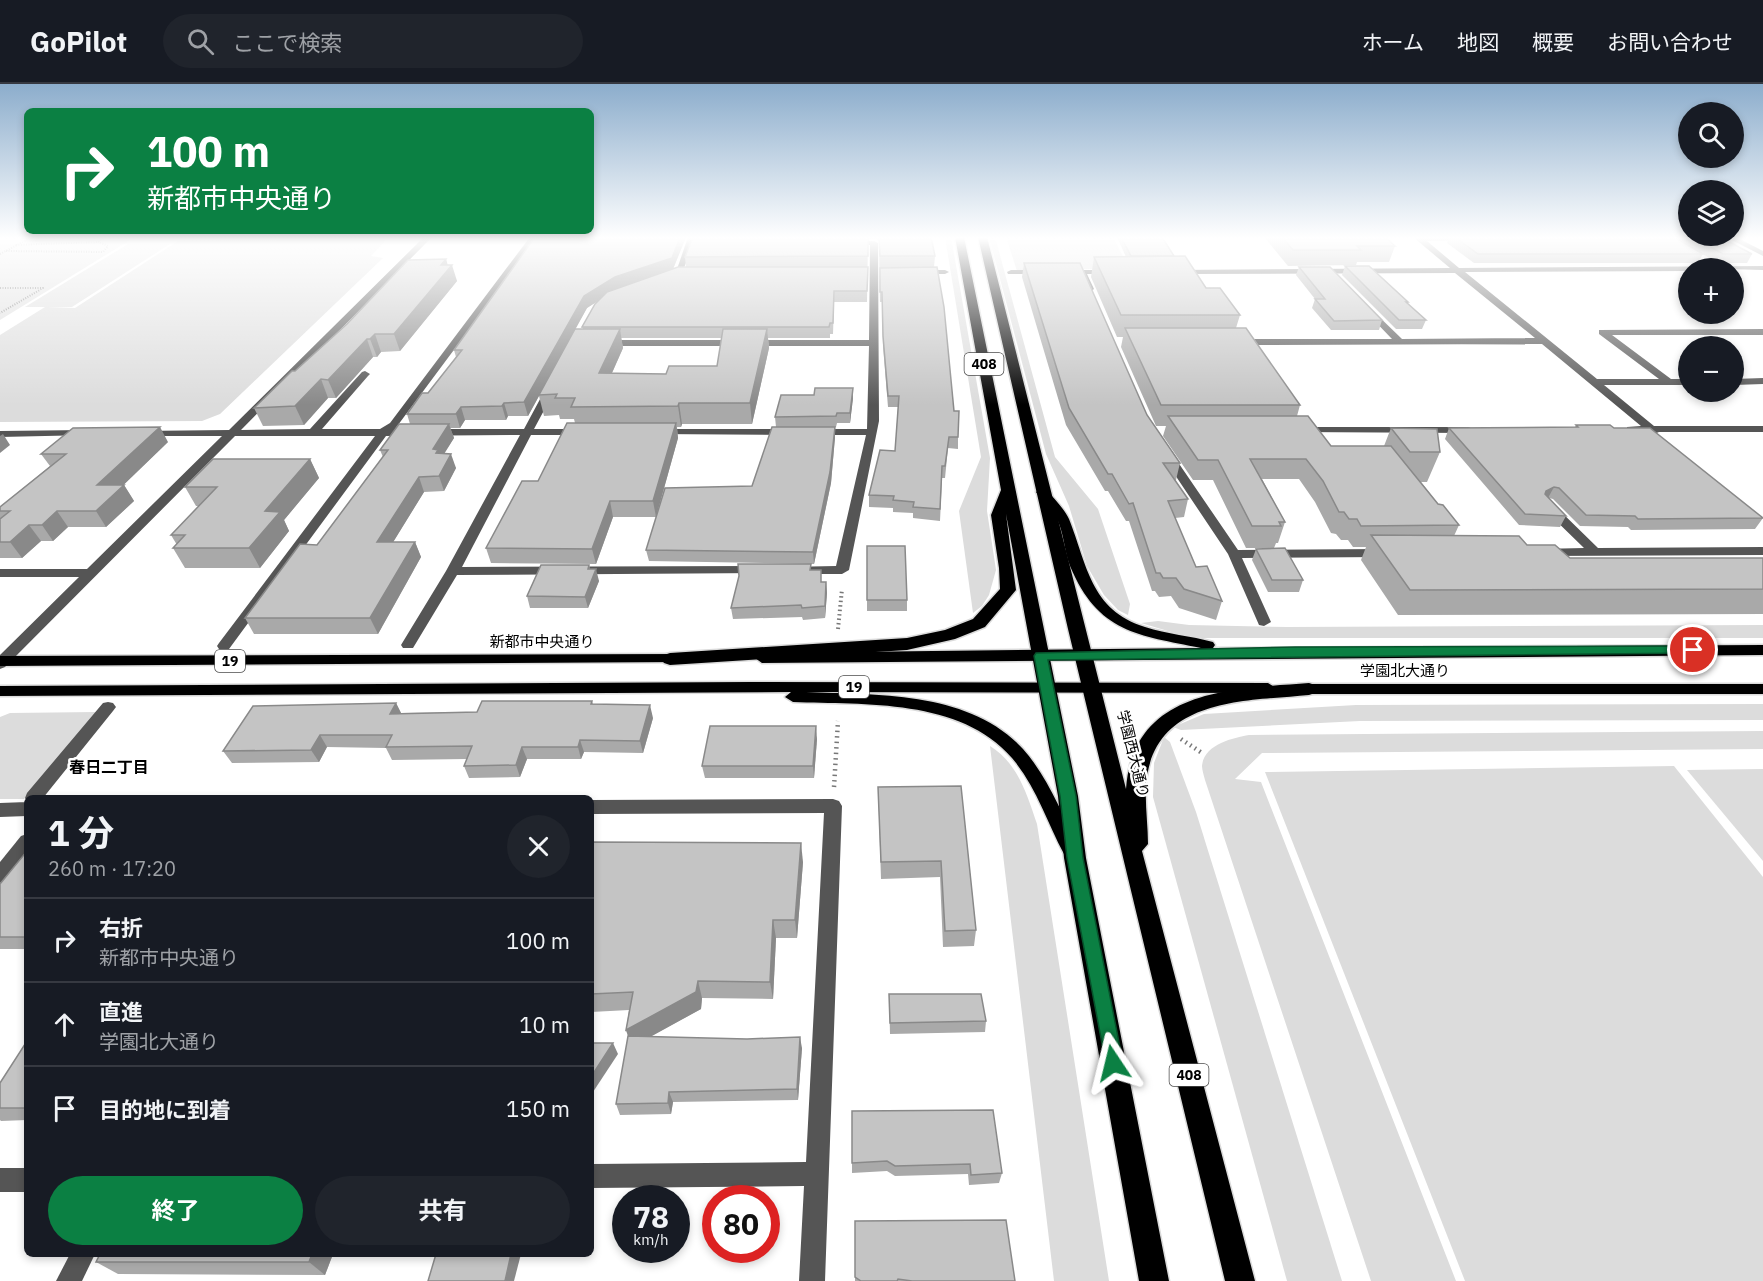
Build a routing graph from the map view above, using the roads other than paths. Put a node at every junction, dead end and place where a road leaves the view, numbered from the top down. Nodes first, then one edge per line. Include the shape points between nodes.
1 (372, 293) edge
2 (492, 293) edge
3 (874, 293) edge
4 (970, 293) edge
5 (995, 293) edge
6 (1091, 293) edge
7 (1485, 293) edge
8 (1096, 302) edge
9 (1361, 302) edge
10 (1763, 332) edge
11 (1399, 341) junction
12 (1543, 341) junction
13 (874, 342) junction
14 (1221, 342) edge
15 (589, 343) edge
16 (365, 374) dead end
17 (1744, 381) edge
18 (1763, 381) edge
19 (1593, 382) junction
20 (1669, 382) junction
21 (1678, 382) edge
22 (554, 383) edge
23 (1624, 429) edge
24 (1651, 429) junction
25 (1763, 429) edge
26 (1280, 430) edge
27 (1482, 430) edge
28 (314, 432) junction
29 (345, 432) junction
30 (383, 432) junction
31 (527, 432) junction
32 (597, 432) edge
33 (644, 432) edge
34 (872, 432) junction
35 (129, 433) edge
36 (230, 433) junction
37 (0, 434) edge
38 (97, 434) edge
39 (1158, 440) edge
40 (1670, 444) edge
41 (334, 446) dead end
42 (1008, 491) junction
43 (1042, 492) junction
44 (1547, 504) edge
45 (1763, 551) edge
46 (1536, 552) edge
47 (1595, 552) junction
48 (1393, 553) edge
49 (1234, 554) junction
50 (453, 571) junction
51 (0, 573) edge
52 (92, 573) junction
53 (1264, 622) dead end
54 (408, 645) dead end
55 (224, 646) dead end
56 (1763, 650) edge
57 (1295, 652) junction
58 (1041, 656) junction
59 (1084, 656) junction
60 (670, 659) junction
61 (1, 662) edge
62 (1047, 687) junction
63 (1092, 687) junction
64 (661, 688) junction
65 (1309, 689) junction
66 (1763, 689) edge
67 (0, 691) edge
68 (108, 707) dead end
69 (36, 795) edge
70 (24, 806) edge
71 (594, 807) edge
72 (0, 810) edge
73 (24, 845) edge
74 (1075, 858) junction
75 (1137, 870) junction
76 (0, 874) edge
77 (817, 1174) junction
78 (594, 1176) edge
79 (0, 1180) edge
80 (24, 1180) edge
81 (81, 1257) edge
82 (69, 1281) edge
83 (812, 1281) edge
84 (1154, 1281) edge
85 (1240, 1281) edge

1 - 36 street
2 - 30 street via 394,425
3 - 13 street
4 - 42 highway, 408
5 - 43 highway, 学園西大通り / 408
6 - 8 street
7 - 12 street
9 - 11 street
10 - 20 street via 1602,332
11 - 12 street
11 - 14 street
12 - 19 street
13 - 15 street
13 - 34 street
16 - 28 street
17 - 18 street
19 - 20 street
19 - 24 street
20 - 21 street
22 - 31 street
23 - 24 street
24 - 25 street
24 - 40 street
26 - 27 street
28 - 29 street
28 - 36 street
29 - 30 street
29 - 41 street
30 - 31 street
30 - 55 street
31 - 32 street
31 - 50 street
33 - 34 street
34 - 50 street via 842,570
35 - 36 street
36 - 52 street
37 - 38 street
39 - 49 street
42 - 58 highway, 408
42 - 60 highway via 998,515 1008,590 978,623 949,635 907,644
43 - 57 main road via 1062,516 1077,566 1096,600 1111,616 1140,631 1194,644
43 - 59 highway, 学園西大通り / 408
44 - 47 street
45 - 47 street
46 - 47 street
48 - 49 street
49 - 53 street
50 - 54 street
51 - 52 street
52 - 61 street
56 - 57 main road, 学園北大通り
57 - 59 main road, 学園北大通り
58 - 59 main road, 新都市中央通り / 19
58 - 60 main road, 新都市中央通り / 19
58 - 62 highway, 408
59 - 63 highway, 学園西大通り / 408
60 - 61 main road, 新都市中央通り / 19
62 - 63 main road, 学園北大通り
62 - 64 main road, 19
62 - 74 highway, 408 via 1068,796
63 - 65 main road, 学園北大通り
63 - 75 highway, 学園西大通り / 408
64 - 67 main road, 19
64 - 74 main road via 897,704 942,709 972,720 1016,751 1036,779
65 - 66 main road, 学園北大通り
65 - 75 highway via 1221,699 1188,708 1161,728 1148,742 1138,772
68 - 69 street
70 - 72 street
71 - 77 street via 833,806
73 - 76 street
74 - 84 highway, 408
75 - 85 highway, 学園西大通り / 408
77 - 78 street
77 - 83 street
79 - 80 street
81 - 82 street

